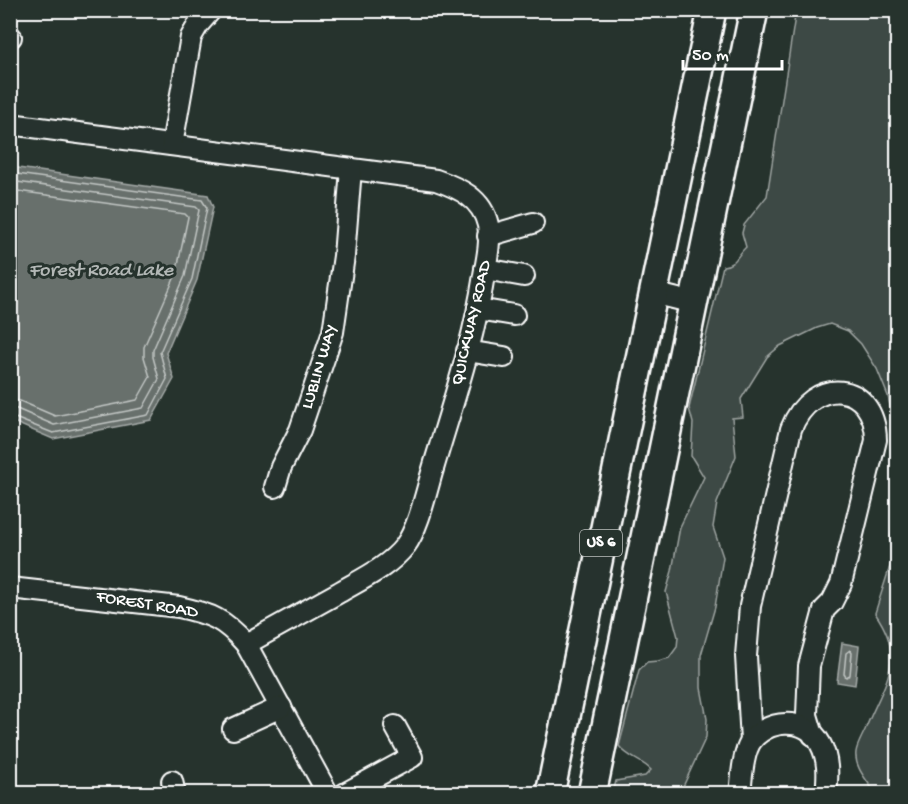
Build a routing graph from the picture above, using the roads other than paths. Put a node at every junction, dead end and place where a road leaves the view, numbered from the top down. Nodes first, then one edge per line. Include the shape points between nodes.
1 (211, 10) edge
2 (712, 10) edge
3 (754, 10) edge
4 (10, 124) edge
5 (172, 145) junction
6 (351, 169) junction
7 (533, 223) dead end
8 (488, 236) junction
9 (485, 269) junction
10 (524, 276) dead end
11 (653, 293) junction
12 (694, 303) junction
13 (478, 309) junction
14 (514, 315) dead end
15 (467, 351) junction
16 (504, 357) dead end
17 (275, 487) dead end
18 (10, 588) edge
19 (246, 644) junction
20 (281, 707) junction
21 (395, 726) dead end
22 (233, 729) dead end
23 (813, 735) junction
24 (752, 741) junction
25 (351, 792) edge
26 (327, 794) edge
27 (550, 794) edge
28 (592, 794) edge
29 (740, 794) edge
30 (826, 794) edge

1 - 5 street via 191,37
2 - 11 highway, US 6
3 - 12 highway, US 6
4 - 5 street, QUICKWAY ROAD
5 - 6 street, QUICKWAY ROAD
6 - 8 street, QUICKWAY ROAD via 454,186 471,196 482,210
6 - 17 street, LUBLIN WAY via 333,332 300,430
7 - 8 street
8 - 9 street, QUICKWAY ROAD
9 - 10 street
9 - 13 street, QUICKWAY ROAD
11 - 12 street
11 - 27 highway, US 6
12 - 28 highway, US 6
13 - 14 street
13 - 15 street, QUICKWAY ROAD
15 - 16 street
15 - 19 street, QUICKWAY ROAD via 406,545 369,575
18 - 19 street, FOREST ROAD via 200,612 231,627
19 - 20 street, FOREST ROAD
20 - 22 street
20 - 26 street, FOREST ROAD
21 - 25 street via 412,757
23 - 24 street via 801,726 784,723 767,728
23 - 24 street via 807,715 809,666 824,610 841,584 876,440 872,413 851,394 838,392 824,393 811,400 791,429 750,606 746,656
23 - 30 street via 822,745 827,765
24 - 29 street

